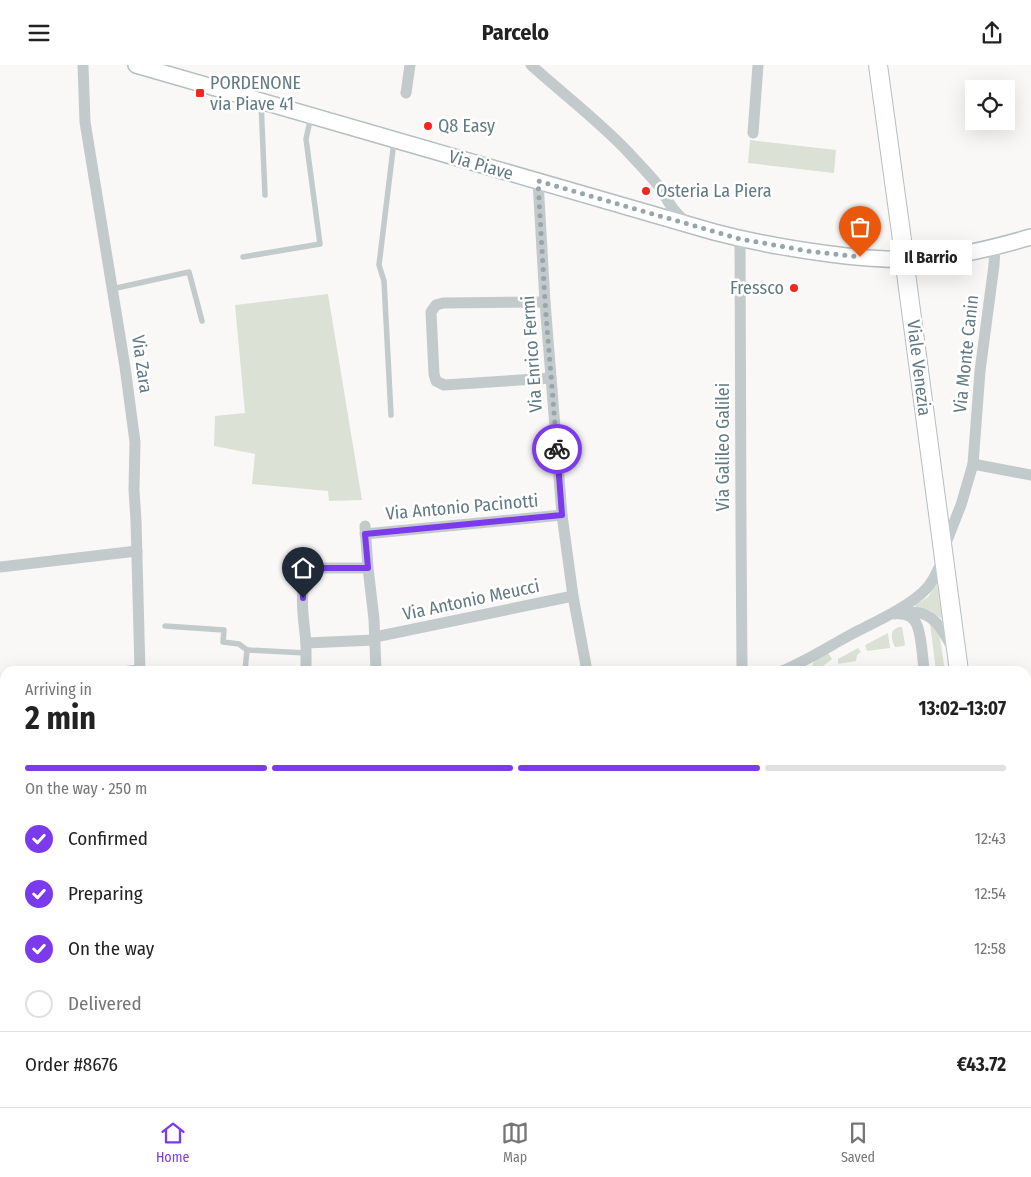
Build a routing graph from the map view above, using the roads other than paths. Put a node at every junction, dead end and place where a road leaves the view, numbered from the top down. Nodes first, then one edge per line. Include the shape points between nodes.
1 (83, 65) edge
2 (136, 65) edge
3 (410, 65) edge
4 (531, 65) edge
5 (758, 65) edge
6 (878, 65) edge
7 (406, 93) dead end
8 (261, 101) junction
9 (311, 116) junction
10 (753, 133) dead end
11 (394, 140) junction
12 (538, 181) junction
13 (265, 195) dead end
14 (691, 225) junction
15 (1031, 237) edge
16 (740, 239) junction
17 (995, 247) junction
18 (243, 257) dead end
19 (112, 289) junction
20 (545, 302) junction
21 (202, 321) dead end
22 (551, 378) junction
23 (391, 415) dead end
24 (973, 464) junction
25 (1031, 475) edge
26 (562, 515) junction
27 (137, 551) junction
28 (943, 555) junction
29 (0, 567) edge
30 (368, 568) junction
31 (573, 596) junction
32 (896, 613) junction
33 (884, 617) junction
34 (165, 626) dead end
35 (375, 639) junction
36 (306, 648) junction
37 (248, 650) junction
38 (743, 655) junction
39 (958, 664) edge
40 (807, 665) edge
41 (140, 666) edge
42 (246, 666) edge
43 (306, 666) edge
44 (376, 666) edge
45 (586, 666) edge
46 (742, 666) edge
47 (748, 666) edge
48 (923, 666) edge

1 - 19 street, Via Zara via 85,122
2 - 8 street, Via Piave
3 - 7 street
4 - 14 street via 605,129 657,185 679,217
5 - 10 street
6 - 28 main road, Viale Venezia, bridge
8 - 9 street, Via Piave
8 - 13 lane
9 - 11 street, Via Piave
9 - 18 lane via 306,139 320,244
11 - 12 street, Via Piave
11 - 23 lane via 379,265 384,281
12 - 14 street, Via Piave
12 - 20 street, Via Enrico Fermi
14 - 16 street, Via Piave
15 - 17 street, Via Piave
16 - 17 street, Via Piave via 878,259 950,256
16 - 38 street, Via Galileo Galilei
17 - 24 street, Via Monte Canin
19 - 21 lane via 190,272
19 - 27 street, Via Zara via 135,442
20 - 22 street, Via Enrico Fermi
20 - 22 street via 436,305 431,312 434,375 436,381 444,385
22 - 26 street, Via Enrico Fermi
24 - 25 street
24 - 28 street, Via Monte Canin
26 - 30 street, Via Antonio Pacinotti via 365,530
26 - 31 street, Via Enrico Fermi
27 - 29 street
27 - 41 street, Via Zara
28 - 33 street, Via Monte Canin via 934,578 926,588 916,598
28 - 39 main road, Viale Venezia
30 - 35 street
30 - 36 street via 308,570 303,582 302,613
31 - 35 street, Via Antonio Meucci
31 - 45 street, Via Enrico Fermi
32 - 33 street
32 - 39 street via 916,611 930,616 944,632
32 - 48 street via 908,615 916,622
33 - 40 street
34 - 37 lane via 224,630 223,642 239,644
35 - 36 street, Via Antonio Meucci
35 - 44 street
36 - 37 lane
36 - 43 street
37 - 42 lane
38 - 46 street, Via Galileo Galilei
38 - 47 street, Via Galileo Galilei

